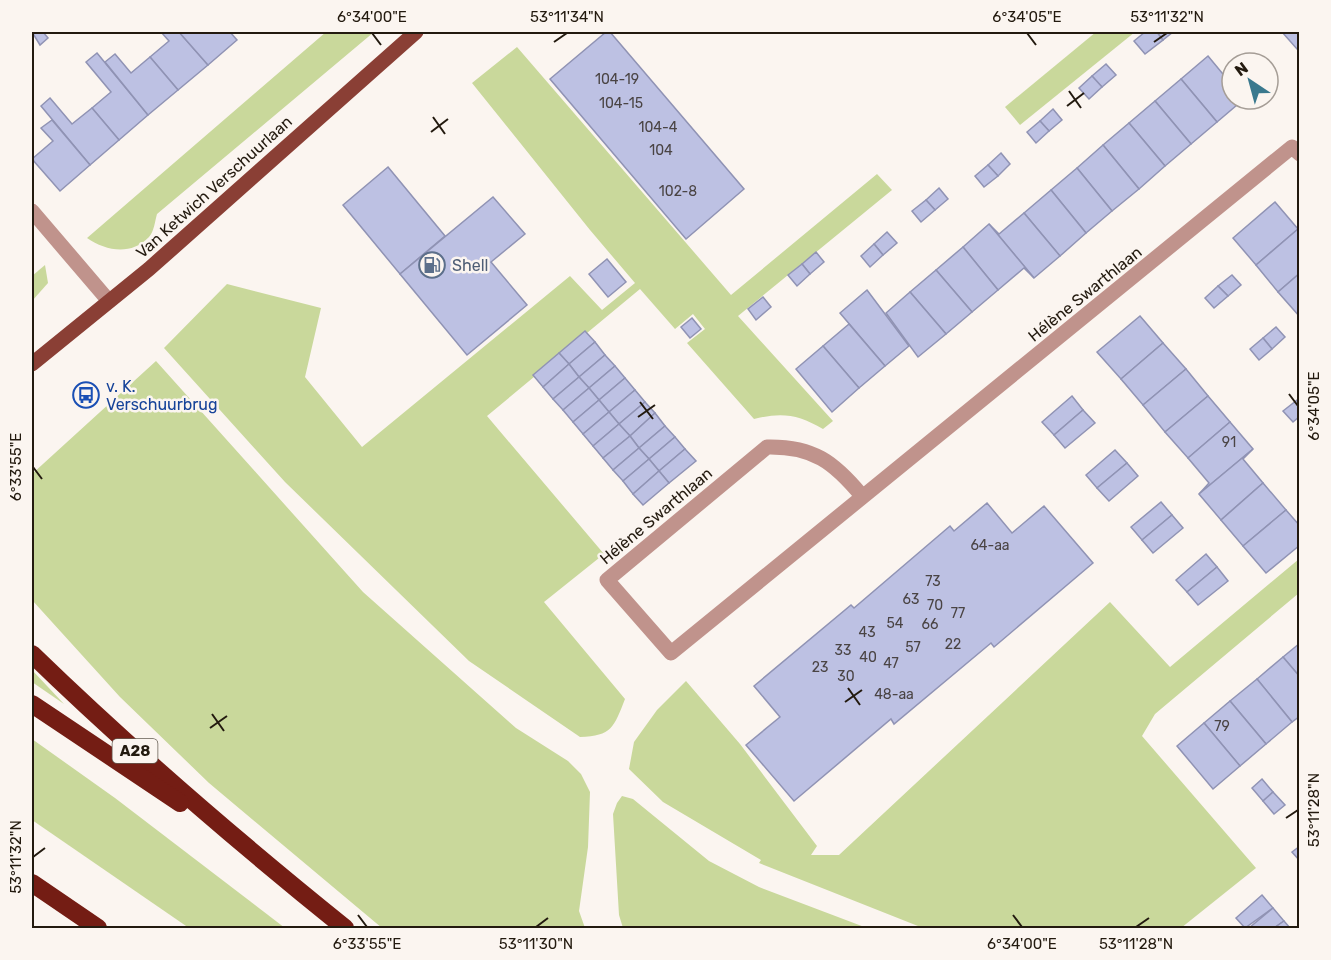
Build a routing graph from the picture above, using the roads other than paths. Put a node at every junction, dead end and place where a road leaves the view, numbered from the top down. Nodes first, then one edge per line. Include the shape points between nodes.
1 (416, 32) edge
2 (1299, 154) edge
3 (32, 211) edge
4 (108, 300) junction
5 (32, 364) edge
6 (862, 496) junction
7 (32, 654) edge
8 (32, 704) edge
9 (242, 844) junction
10 (32, 883) edge
11 (98, 928) edge
12 (345, 928) edge

1 - 4 main road, Van Ketwich Verschuurlaan via 199,226
2 - 6 street, Hélène Swarthlaan via 1292,147
3 - 4 street
4 - 5 main road, Van Ketwich Verschuurlaan
6 - 6 street, Hélène Swarthlaan via 839,468 811,453 790,446 767,447 607,580 671,653
7 - 9 highway, A28 via 102,722
8 - 9 highway, A28
9 - 12 highway, A28
10 - 11 highway

